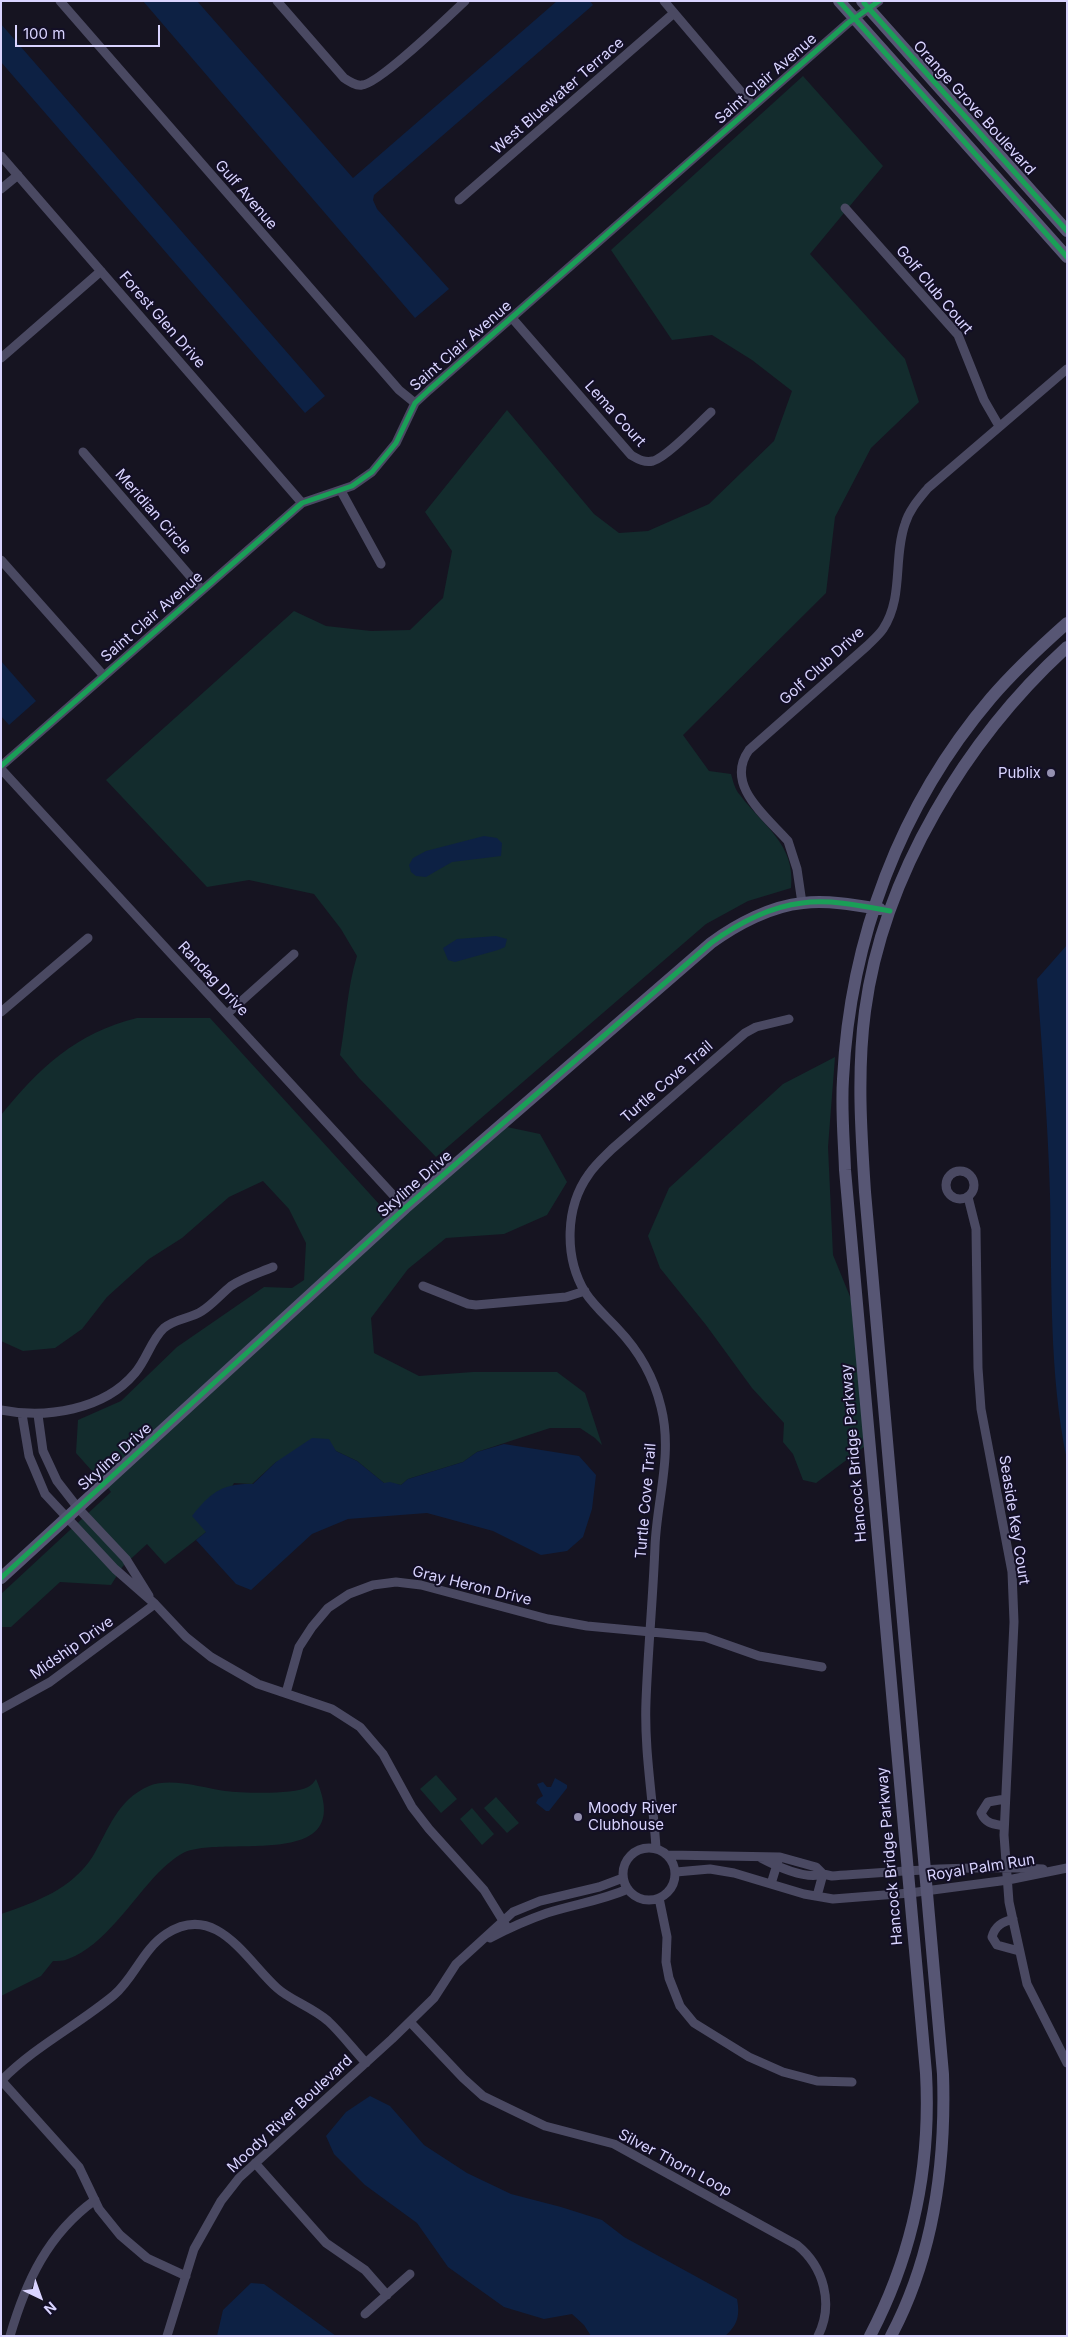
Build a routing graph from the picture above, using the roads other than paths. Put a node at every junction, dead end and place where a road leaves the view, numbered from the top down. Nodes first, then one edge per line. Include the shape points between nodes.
1 (60, 1) edge
2 (277, 1) edge
3 (465, 1) edge
4 (664, 1) edge
5 (839, 1) edge
6 (870, 3) edge
7 (674, 13) junction
8 (854, 18) junction
9 (753, 106) junction
10 (1, 156) edge
11 (18, 175) junction
12 (1, 189) edge
13 (1033, 193) junction
14 (459, 200) dead end
15 (1020, 205) junction
16 (845, 208) dead end
17 (1067, 231) edge
18 (1067, 257) edge
19 (101, 271) junction
20 (512, 318) junction
21 (1, 358) edge
22 (1067, 369) edge
23 (415, 403) junction
24 (711, 412) dead end
25 (999, 426) junction
26 (83, 452) dead end
27 (341, 491) junction
28 (302, 503) junction
29 (1, 560) edge
30 (381, 564) dead end
31 (202, 590) junction
32 (1067, 623) edge
33 (1067, 647) edge
34 (104, 676) junction
35 (1, 767) edge
36 (802, 903) junction
37 (873, 908) junction
38 (890, 911) junction
39 (88, 938) dead end
40 (294, 954) dead end
41 (1, 1012) edge
42 (227, 1014) junction
43 (789, 1019) dead end
44 (968, 1197) dead end
45 (405, 1208) junction
46 (273, 1268) dead end
47 (423, 1286) dead end
48 (585, 1291) junction
49 (1, 1410) edge
50 (22, 1414) junction
51 (38, 1415) junction
52 (47, 1460) junction
53 (32, 1465) junction
54 (78, 1508) junction
55 (68, 1517) junction
56 (1, 1578) edge
57 (155, 1604) junction
58 (651, 1633) junction
59 (822, 1667) dead end
60 (286, 1693) junction
61 (1, 1709) edge
62 (1005, 1799) junction
63 (1004, 1826) junction
64 (656, 1848) junction
65 (668, 1855) junction
66 (778, 1861) junction
67 (1006, 1867) junction
68 (1067, 1868) edge
69 (1056, 1869) junction
70 (926, 1870) junction
71 (908, 1871) junction
72 (676, 1872) junction
73 (824, 1874) junction
74 (623, 1878) junction
75 (1008, 1880) junction
76 (771, 1884) junction
77 (628, 1889) junction
78 (927, 1890) junction
79 (910, 1893) junction
80 (817, 1896) junction
81 (660, 1898) junction
82 (1013, 1919) junction
83 (505, 1925) junction
84 (1019, 1951) junction
85 (410, 2022) junction
86 (366, 2063) junction
87 (1067, 2063) edge
88 (1, 2080) edge
89 (852, 2082) dead end
90 (255, 2163) junction
91 (95, 2200) junction
92 (410, 2274) dead end
93 (186, 2276) junction
94 (387, 2294) junction
95 (365, 2314) dead end
96 (10, 2336) edge
97 (167, 2336) edge
98 (818, 2336) edge
99 (870, 2336) edge
100 (890, 2336) edge

1 - 23 street, Gulf Avenue via 398,390
2 - 3 street via 344,78 362,86 380,76
4 - 7 street
5 - 8 main road, Orange Grove Boulevard
6 - 8 street, Saint Clair Avenue
6 - 13 main road, Orange Grove Boulevard
7 - 9 street
7 - 14 street, West Bluewater Terrace
8 - 9 street, Saint Clair Avenue
8 - 15 main road, Orange Grove Boulevard
9 - 20 street, Saint Clair Avenue
10 - 11 street, Forest Glen Drive
11 - 12 street
11 - 19 street, Forest Glen Drive
13 - 15 street
13 - 17 main road, Orange Grove Boulevard
15 - 18 main road, Orange Grove Boulevard
16 - 25 street, Golf Club Court via 958,335 984,400
19 - 21 street
19 - 28 street, Forest Glen Drive
20 - 23 street, Saint Clair Avenue
20 - 24 street, Lema Court via 638,460 647,462 661,457
22 - 25 street, Golf Club Drive
23 - 27 street, Saint Clair Avenue via 388,455 362,480
25 - 36 street, Golf Club Drive via 928,488 909,513 900,542 896,598 882,630 742,759 740,773 744,788 793,850
26 - 31 street, Meridian Circle
27 - 28 street, Saint Clair Avenue
27 - 30 street
28 - 31 street, Saint Clair Avenue
29 - 34 street
31 - 34 street, Saint Clair Avenue
32 - 37 main road, Hancock Bridge Parkway via 1012,674 956,743 910,819
33 - 38 main road via 1024,689 973,751 914,854
34 - 35 street, Saint Clair Avenue
35 - 42 street, Randag Drive
36 - 37 main road, Skyline Drive
36 - 45 main road, Skyline Drive via 750,919 711,943
37 - 38 main road, Skyline Drive
37 - 71 main road, Hancock Bridge Parkway via 851,996 842,1106
38 - 70 main road via 864,1012 860,1103 865,1192
39 - 41 street
40 - 42 street
42 - 45 street, Randag Drive
43 - 48 street, Turtle Cove Trail via 745,1033 612,1149 588,1174 574,1206 570,1228 573,1263
44 - 62 street, Seaside Key Court via 976,1229 981,1409 1012,1572 1014,1622
45 - 54 main road, Skyline Drive
46 - 51 street via 240,1281 203,1311 166,1326 134,1374 111,1392 75,1408
47 - 48 street via 476,1305 566,1296
48 - 58 street, Turtle Cove Trail via 637,1352 653,1381 664,1420 666,1456 656,1521
49 - 50 street
50 - 51 street
50 - 53 street
51 - 52 street
52 - 53 street
52 - 54 street via 57,1481
53 - 55 street via 45,1494
54 - 55 main road, Skyline Drive
54 - 57 street via 126,1559
55 - 56 main road, Skyline Drive
55 - 57 street via 115,1569
57 - 60 street via 186,1637 211,1657 258,1684
57 - 61 street, Midship Drive via 50,1682
58 - 59 street, Gray Heron Drive via 705,1637 759,1656
58 - 60 street, Gray Heron Drive via 548,1619 421,1585 396,1582 373,1585 349,1594 328,1608 312,1627 299,1647
58 - 64 street, Turtle Cove Trail via 646,1702
60 - 83 street via 332,1709 372,1738 412,1807 484,1890
62 - 63 street, Seaside Key Court
62 - 63 street via 988,1802 981,1813 992,1824
63 - 67 street, Seaside Key Court
64 - 65 street
64 - 74 street via 643,1848 629,1856
65 - 66 street via 757,1856
65 - 72 street
66 - 73 street via 815,1877
66 - 76 street
67 - 69 street, Royal Palm Run
67 - 70 street, Royal Palm Run
67 - 75 street, Seaside Key Court
68 - 69 street, Royal Palm Run
69 - 75 street, Royal Palm Run
70 - 71 street, Royal Palm Run
70 - 78 main road
71 - 73 street
71 - 79 main road, Hancock Bridge Parkway
72 - 76 street via 710,1869
72 - 81 street via 675,1882
73 - 80 street
74 - 77 street
74 - 83 street, Moody River Boulevard via 540,1901 513,1912
75 - 78 street, Royal Palm Run
75 - 82 street, Seaside Key Court
76 - 80 street
77 - 81 street via 638,1898
77 - 83 street, Moody River Boulevard via 604,1900
78 - 79 street, Royal Palm Run
78 - 100 main road via 944,2074 944,2150 936,2207 921,2262
79 - 80 street via 833,1899
79 - 99 main road, Hancock Bridge Parkway via 927,2093 925,2153 920,2192 906,2250
81 - 89 street via 668,1936 668,1978 680,2006 694,2023 742,2054 782,2072 817,2081
82 - 84 street, Seaside Key Court
82 - 84 street via 1002,1922 992,1937 997,1945
83 - 85 street, Moody River Boulevard via 456,1964 434,1998
84 - 87 street, Seaside Key Court via 1027,1984
85 - 86 street, Moody River Boulevard
85 - 98 street, Silver Thorn Loop via 483,2096 545,2126 614,2144 797,2245 814,2263 826,2295 823,2325
86 - 88 street via 328,2021 278,1989 237,1944 207,1926 192,1926 165,1934 117,1992
86 - 90 street, Moody River Boulevard
88 - 91 street via 79,2166
90 - 93 street, Moody River Boulevard via 221,2201 194,2249
90 - 94 street via 326,2244 365,2270
91 - 93 street via 129,2244 155,2262
91 - 96 street via 66,2224 43,2254 26,2288
92 - 94 street
93 - 97 street, Moody River Boulevard
94 - 95 street

